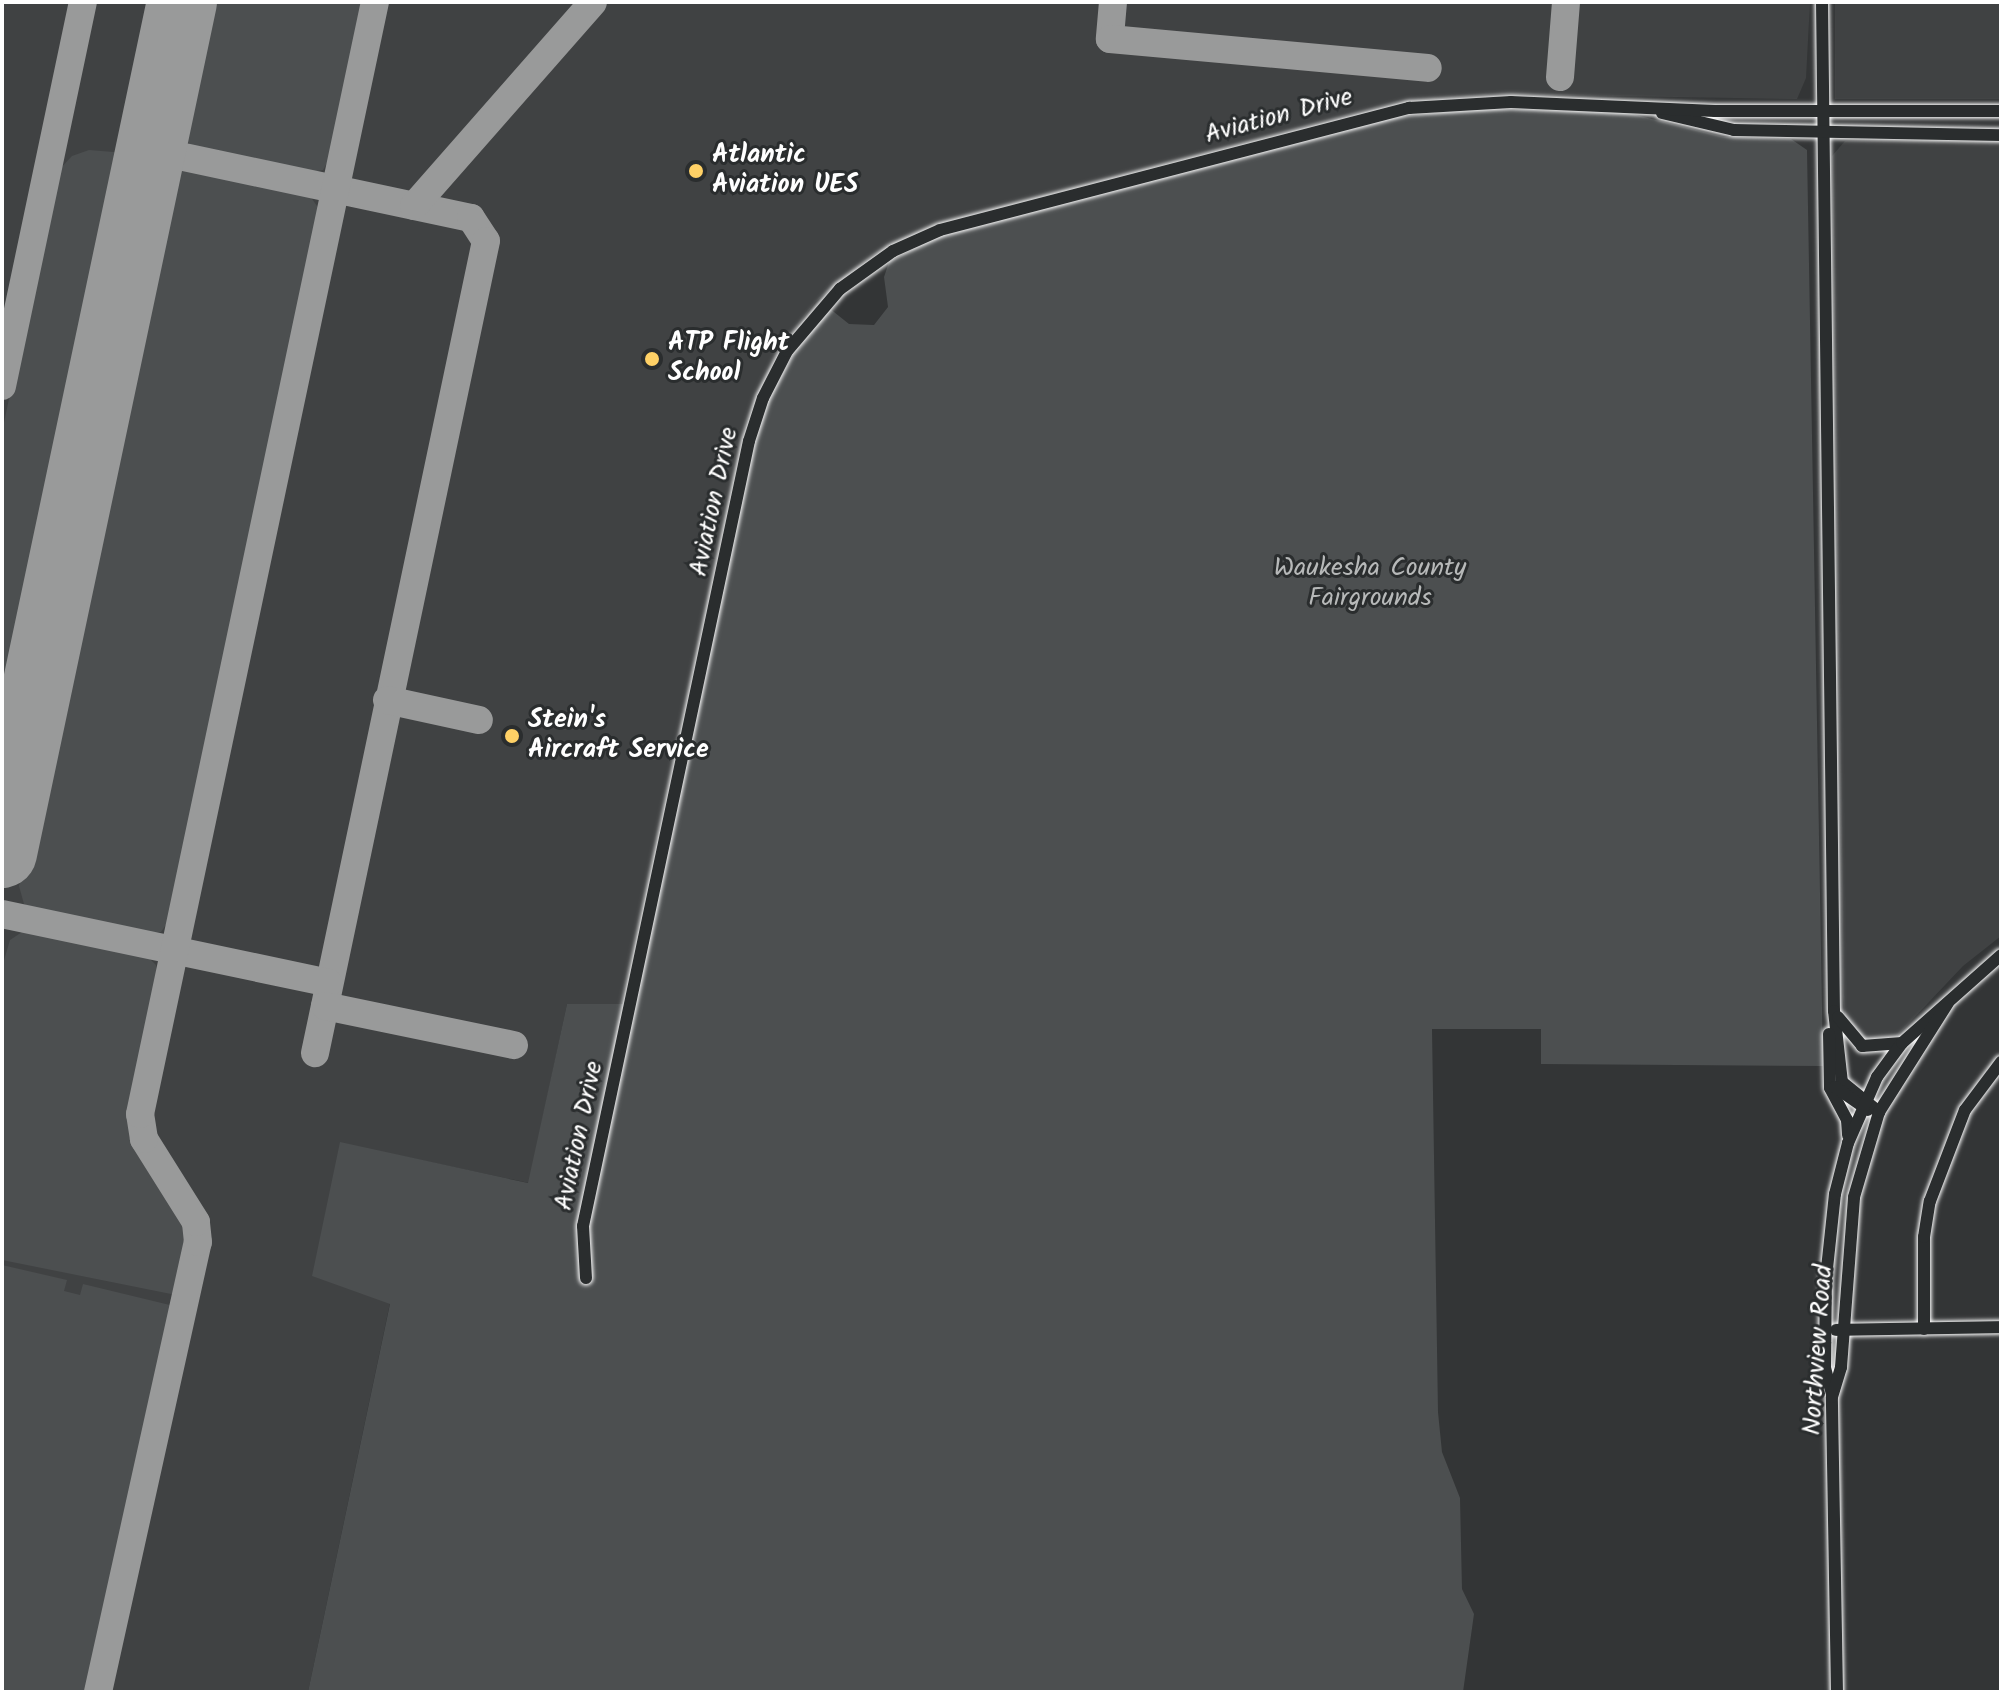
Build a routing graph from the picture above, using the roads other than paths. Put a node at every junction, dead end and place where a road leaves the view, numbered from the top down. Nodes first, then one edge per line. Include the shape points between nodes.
1 (1822, 2) edge
2 (1636, 106) junction
3 (1822, 111) junction
4 (1944, 111) junction
5 (2001, 111) edge
6 (1822, 132) junction
7 (1943, 133) junction
8 (2001, 135) edge
9 (2001, 955) edge
10 (1948, 1003) junction
11 (1834, 1011) junction
12 (1902, 1043) junction
13 (2001, 1062) edge
14 (1830, 1076) junction
15 (1863, 1104) junction
16 (1879, 1112) junction
17 (1848, 1143) junction
18 (586, 1278) dead end
19 (2001, 1327) edge
20 (1825, 1329) junction
21 (1924, 1329) junction
22 (1843, 1330) junction
23 (1832, 1397) junction
24 (1837, 1692) edge

1 - 3 street
2 - 3 street, Aviation Drive
2 - 6 street, Aviation Drive via 1721,128
2 - 18 street, Aviation Drive via 1473,102 1350,120 940,230 873,264 823,305 785,354 749,441 583,1226
3 - 4 street, Aviation Drive
3 - 6 street
4 - 5 street, Aviation Drive
4 - 7 street
6 - 7 street, Aviation Drive
6 - 11 street
7 - 8 street, Aviation Drive
9 - 10 street
10 - 12 street
10 - 16 street, Northview Road
11 - 12 street via 1850,1038 1862,1046
11 - 14 street
11 - 15 street via 1842,1082
12 - 15 street
13 - 21 street via 1965,1110 1930,1201 1923,1249
14 - 15 street via 1842,1096
14 - 17 street via 1832,1096 1847,1120
15 - 16 street
15 - 17 street
16 - 22 street, Northview Road via 1854,1197
17 - 20 street via 1833,1209
19 - 21 street
20 - 22 street
20 - 23 street
21 - 22 street
22 - 23 street, Northview Road via 1841,1367
23 - 24 street, Northview Road

